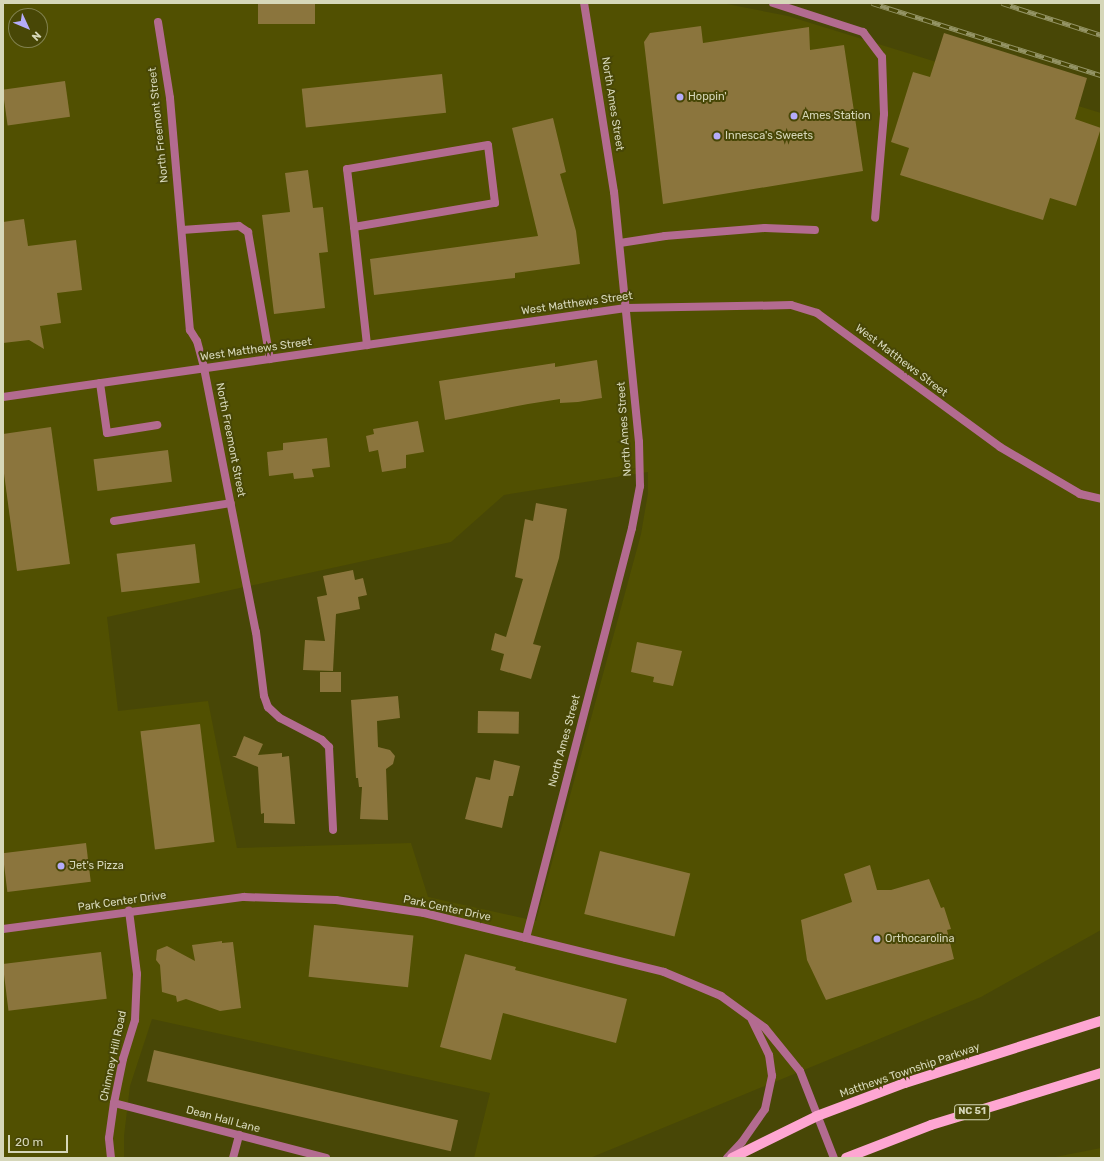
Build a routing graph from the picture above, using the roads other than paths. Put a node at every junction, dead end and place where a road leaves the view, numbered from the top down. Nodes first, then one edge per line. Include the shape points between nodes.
1 (584, 3) edge
2 (774, 3) edge
3 (158, 22) dead end
4 (875, 218) dead end
5 (354, 227) junction
6 (182, 230) junction
7 (815, 230) dead end
8 (620, 243) junction
9 (626, 308) junction
10 (367, 345) junction
11 (270, 359) junction
12 (204, 368) junction
13 (100, 383) junction
14 (3, 397) edge
15 (157, 425) dead end
16 (1101, 499) edge
17 (231, 504) junction
18 (114, 521) dead end
19 (333, 830) dead end
20 (129, 911) junction
21 (3, 929) edge
22 (526, 938) junction
23 (752, 1019) junction
24 (1101, 1021) edge
25 (1101, 1073) edge
26 (114, 1103) junction
27 (817, 1116) junction
28 (239, 1135) junction
29 (111, 1158) edge
30 (233, 1158) edge
31 (326, 1158) edge
32 (727, 1158) edge
33 (732, 1158) edge
34 (834, 1158) edge
35 (846, 1158) edge

1 - 8 street, North Ames Street
2 - 4 street via 863,32 882,57 884,114
3 - 6 street, North Freemont Street via 170,98 174,168
5 - 5 street via 347,169 488,146 495,203
5 - 10 street
6 - 11 street via 239,226 248,232
6 - 12 street, North Freemont Street via 190,330 197,341
7 - 8 street via 765,228
8 - 9 street, North Ames Street
9 - 10 street, West Matthews Street
9 - 16 street, West Matthews Street via 791,305 817,313 1000,447 1080,494
9 - 22 street, North Ames Street via 639,442 640,486 632,528
10 - 11 street, West Matthews Street
11 - 12 street, West Matthews Street
12 - 13 street, West Matthews Street
12 - 17 street, North Freemont Street
13 - 14 street, West Matthews Street
13 - 15 street via 107,433
17 - 18 street
17 - 19 street, North Freemont Street via 256,632 264,696 268,707 280,718 322,740 329,747
20 - 21 street, Park Center Drive
20 - 22 street, Park Center Drive via 244,897 336,900 424,913
20 - 26 street, Chimney Hill Road via 137,974 135,1020 123,1059
22 - 23 street, Park Center Drive via 664,972 721,996
23 - 27 street, Park Center Drive via 765,1028 800,1071
23 - 32 street via 768,1055 772,1076 765,1109 742,1142
24 - 27 main road, Matthews Township Parkway via 905,1083
25 - 35 main road, NC 51 via 931,1125
26 - 28 street, Dean Hall Lane
26 - 29 street, Chimney Hill Road via 109,1138
27 - 33 main road, Matthews Township Parkway
27 - 34 street, Park Center Drive
28 - 30 street
28 - 31 street, Dean Hall Lane

